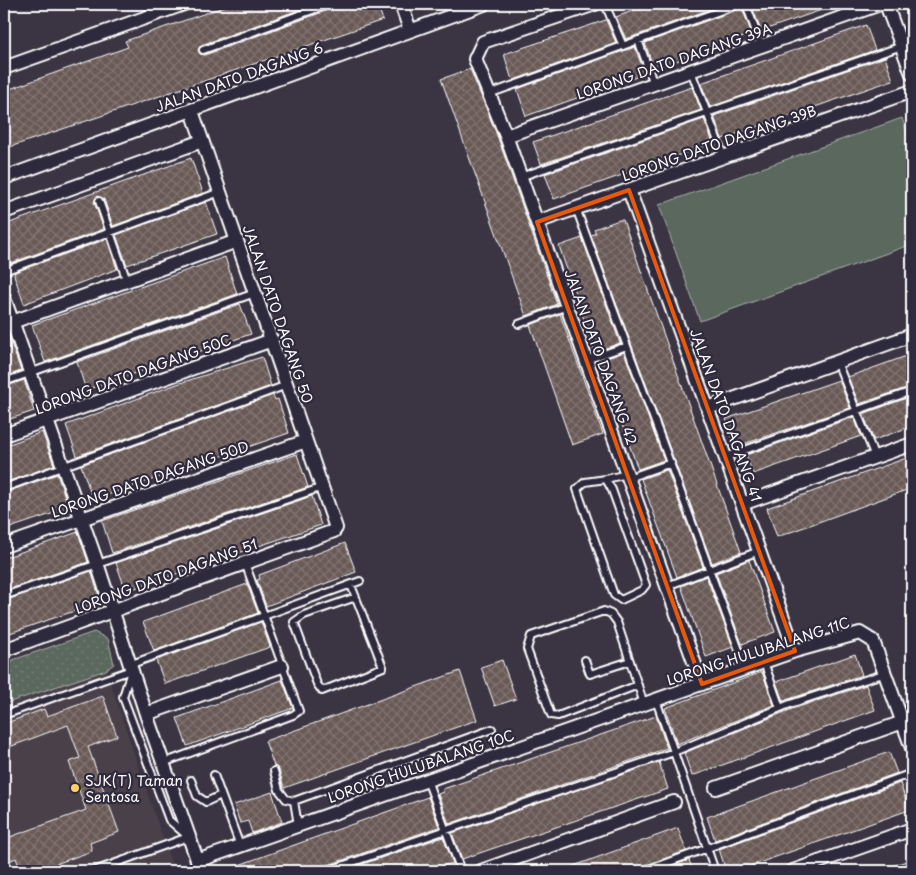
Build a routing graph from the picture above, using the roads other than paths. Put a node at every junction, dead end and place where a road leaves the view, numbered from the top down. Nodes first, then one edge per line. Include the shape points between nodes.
1 (184, 4) edge
2 (329, 4) edge
3 (401, 4) edge
4 (420, 4) edge
5 (425, 4) edge
6 (484, 4) edge
7 (595, 4) edge
8 (604, 4) edge
9 (739, 4) edge
10 (746, 4) edge
11 (880, 4) edge
12 (886, 4) edge
13 (721, 7) edge
14 (410, 30) junction
15 (638, 40) junction
16 (623, 46) junction
17 (761, 46) junction
18 (902, 46) junction
19 (203, 50) dead end
20 (4, 68) edge
21 (691, 71) junction
22 (912, 74) edge
23 (654, 84) junction
24 (912, 91) edge
25 (488, 94) junction
26 (192, 111) junction
27 (707, 113) junction
28 (506, 136) junction
29 (202, 141) junction
30 (724, 157) junction
31 (520, 177) junction
32 (4, 178) edge
33 (629, 190) junction
34 (220, 192) junction
35 (99, 201) dead end
36 (576, 208) junction
37 (4, 212) edge
38 (537, 222) junction
39 (110, 232) junction
40 (237, 241) junction
41 (4, 271) edge
42 (127, 281) junction
43 (255, 293) junction
44 (4, 298) edge
45 (567, 306) junction
46 (8, 324) edge
47 (519, 324) dead end
48 (912, 335) edge
49 (272, 340) junction
50 (627, 346) junction
51 (586, 360) junction
52 (837, 362) junction
53 (30, 372) junction
54 (4, 382) edge
55 (287, 385) junction
56 (912, 391) edge
57 (708, 408) junction
58 (856, 410) junction
59 (47, 420) junction
60 (4, 435) edge
61 (306, 440) junction
62 (912, 444) edge
63 (726, 457) junction
64 (875, 457) junction
65 (671, 463) junction
66 (63, 466) junction
67 (628, 476) junction
68 (606, 479) junction
69 (323, 487) junction
70 (4, 488) edge
71 (742, 504) junction
72 (82, 519) junction
73 (336, 528) joint
74 (4, 546) edge
75 (759, 551) junction
76 (97, 563) junction
77 (245, 563) junction
78 (711, 570) junction
79 (360, 581) dead end
80 (352, 585) junction
81 (668, 586) junction
82 (4, 596) edge
83 (356, 597) junction
84 (113, 612) junction
85 (264, 617) junction
86 (4, 650) edge
87 (796, 651) junction
88 (585, 660) dead end
89 (630, 661) junction
90 (764, 662) junction
91 (282, 666) junction
92 (130, 667) junction
93 (746, 669) junction
94 (886, 673) junction
95 (702, 684) junction
96 (638, 685) junction
97 (650, 702) junction
98 (780, 708) junction
99 (146, 714) junction
100 (4, 715) edge
101 (903, 722) junction
102 (492, 729) dead end
103 (912, 748) edge
104 (674, 752) junction
105 (163, 763) junction
106 (274, 771) dead end
107 (912, 773) edge
108 (214, 775) dead end
109 (192, 780) dead end
110 (427, 780) junction
111 (716, 788) dead end
112 (221, 795) junction
113 (294, 801) junction
114 (674, 802) dead end
115 (298, 825) junction
116 (445, 829) junction
117 (912, 829) edge
118 (188, 837) junction
119 (240, 846) junction
120 (707, 849) junction
121 (199, 866) edge
122 (94, 871) edge
123 (327, 871) edge
124 (461, 871) edge
125 (481, 871) edge
126 (645, 871) edge
127 (715, 871) edge
128 (793, 871) edge

1 - 20 street
2 - 19 lane
3 - 14 street
4 - 5 lane
6 - 14 street, JALAN DATO DAGANG 6
7 - 25 street, JALAN DATO DAGANG 42 via 483,42 475,59
8 - 16 lane
9 - 13 lane
10 - 17 lane
11 - 17 street, LORONG DATO DAGANG 39A
12 - 18 street
13 - 15 lane
14 - 26 street, JALAN DATO DAGANG 6
15 - 16 lane
15 - 23 lane
16 - 25 lane
17 - 21 street, LORONG DATO DAGANG 39A
18 - 22 street
18 - 27 lane
21 - 23 street, LORONG DATO DAGANG 39A
21 - 27 lane
23 - 28 street, LORONG DATO DAGANG 39A
24 - 30 street, LORONG DATO DAGANG 39B
25 - 28 street, JALAN DATO DAGANG 42
26 - 29 street, JALAN DATO DAGANG 50
26 - 32 street, JALAN DATO DAGANG 6
27 - 30 lane
27 - 31 lane
28 - 31 street, JALAN DATO DAGANG 42
29 - 34 street, JALAN DATO DAGANG 50
29 - 37 street
30 - 33 street, LORONG DATO DAGANG 39B
31 - 38 street, JALAN DATO DAGANG 42
33 - 36 street, LORONG DATO DAGANG 39B
33 - 57 street, JALAN DATO DAGANG 41
34 - 39 lane
34 - 40 street, JALAN DATO DAGANG 50
35 - 39 lane
36 - 38 street, LORONG DATO DAGANG 39B
36 - 50 lane
38 - 45 street, JALAN DATO DAGANG 42
39 - 41 lane
39 - 42 lane
40 - 42 street
40 - 43 street, JALAN DATO DAGANG 50
42 - 46 street
43 - 49 street, JALAN DATO DAGANG 50
43 - 53 lane
44 - 46 street
45 - 47 lane
45 - 51 street, JALAN DATO DAGANG 42
46 - 53 street
48 - 52 street
49 - 55 street, JALAN DATO DAGANG 50
49 - 59 street, LORONG DATO DAGANG 50C
50 - 51 lane
50 - 65 lane
51 - 67 street, JALAN DATO DAGANG 42
52 - 57 street
52 - 58 lane
53 - 54 lane
53 - 59 street
55 - 61 street, JALAN DATO DAGANG 50
55 - 66 lane
56 - 58 lane
57 - 63 street, JALAN DATO DAGANG 41
58 - 63 lane
58 - 64 lane
59 - 60 street, LORONG DATO DAGANG 50C
59 - 66 street
61 - 69 street, JALAN DATO DAGANG 50
61 - 72 street, LORONG DATO DAGANG 50D
62 - 64 street
63 - 71 street, JALAN DATO DAGANG 41
64 - 71 street
65 - 67 lane
65 - 78 lane
66 - 70 lane
66 - 72 street
67 - 68 lane
67 - 81 street, JALAN DATO DAGANG 42
68 - 68 lane via 646,585 620,600 614,595 577,489 585,482
69 - 73 street, JALAN DATO DAGANG 50
69 - 76 lane
71 - 75 street, JALAN DATO DAGANG 41
72 - 74 street, LORONG DATO DAGANG 50D
72 - 76 street
73 - 77 street, LORONG DATO DAGANG 51
75 - 78 lane
75 - 87 street, JALAN DATO DAGANG 41
76 - 82 lane
76 - 84 street
77 - 84 street, LORONG DATO DAGANG 51
77 - 85 lane
78 - 81 lane
78 - 93 lane
79 - 80 lane
80 - 83 lane
80 - 85 lane
81 - 95 street, JALAN DATO DAGANG 42
83 - 83 lane via 383,667 322,690 294,622 304,615
84 - 86 street, LORONG DATO DAGANG 51
84 - 92 street
85 - 91 lane
85 - 92 lane
87 - 90 street, LORONG HULUBALANG 11C
87 - 94 street, LORONG HULUBALANG 11C via 860,632 873,641
88 - 89 lane via 590,674
89 - 96 lane
89 - 96 lane via 617,622 604,611 532,636 527,649 551,715 558,716
90 - 93 street, LORONG HULUBALANG 11C
90 - 98 lane
91 - 99 street
91 - 105 lane via 299,711 293,716
92 - 99 street
92 - 100 lane
92 - 118 lane via 123,697 169,820
93 - 95 street, LORONG HULUBALANG 11C
94 - 98 lane
94 - 101 street
95 - 97 street, LORONG HULUBALANG 11C
96 - 97 lane
97 - 104 lane
97 - 110 street, LORONG HULUBALANG 10C
98 - 104 lane
99 - 105 street
101 - 103 street
101 - 111 street
102 - 113 lane
104 - 116 lane
104 - 120 lane
105 - 118 street
106 - 113 lane via 279,790 286,799
107 - 120 lane
108 - 112 lane
109 - 112 lane via 196,796 206,802
110 - 115 street, LORONG HULUBALANG 10C
110 - 116 lane
112 - 119 lane
113 - 115 lane
114 - 125 street
115 - 119 street, LORONG HULUBALANG 10C
116 - 123 lane
116 - 124 lane
117 - 128 street
118 - 121 street
118 - 122 lane
119 - 121 street, LORONG HULUBALANG 10C
120 - 126 lane
120 - 127 lane

